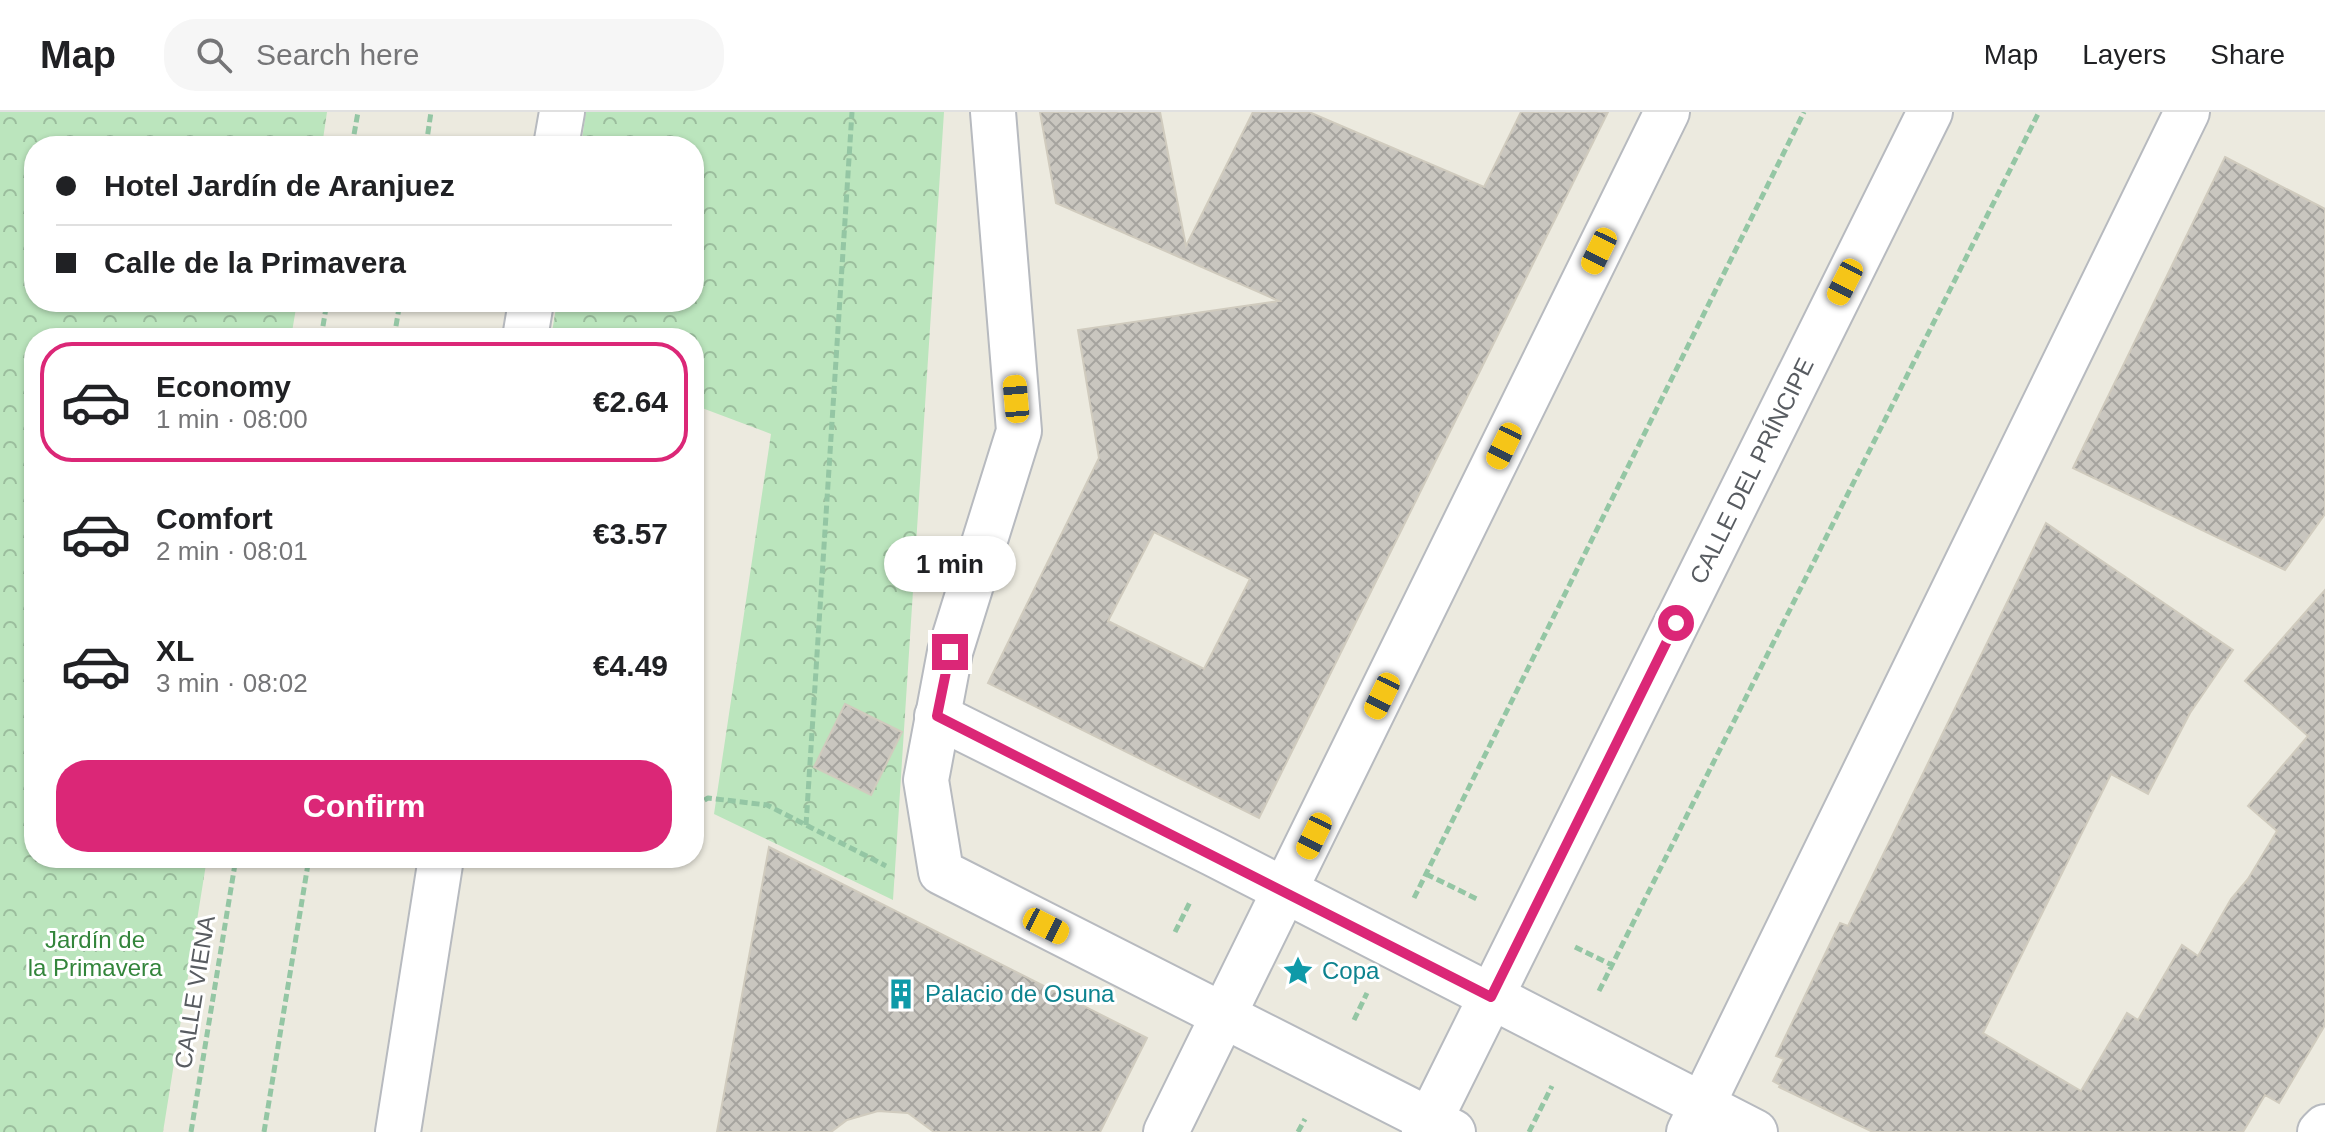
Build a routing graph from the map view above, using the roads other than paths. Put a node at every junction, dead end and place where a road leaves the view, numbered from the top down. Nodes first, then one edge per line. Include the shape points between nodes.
1 (562, 112) edge
2 (993, 112) edge
3 (1667, 112) edge
4 (1930, 112) edge
5 (2187, 112) edge
6 (558, 136) edge
7 (937, 716) junction
8 (440, 868) edge
9 (1286, 891) junction
10 (1491, 997) junction
11 (1223, 1016) junction
12 (1696, 1119) edge
13 (2325, 1127) edge
14 (1436, 1128) edge
15 (398, 1132) edge
16 (1166, 1132) edge
17 (1755, 1132) edge
18 (2320, 1132) edge

1 - 6 street
2 - 7 street via 1019,431 950,652
3 - 9 street
4 - 10 street, CALLE DEL PRÍNCIPE
5 - 12 street
7 - 9 street
7 - 11 street via 926,780 941,872
8 - 15 street
9 - 10 street
9 - 11 street
10 - 12 street via 1575,1041
10 - 14 street, CALLE DEL PRÍNCIPE
11 - 14 street
11 - 16 street
12 - 17 street
13 - 18 street

